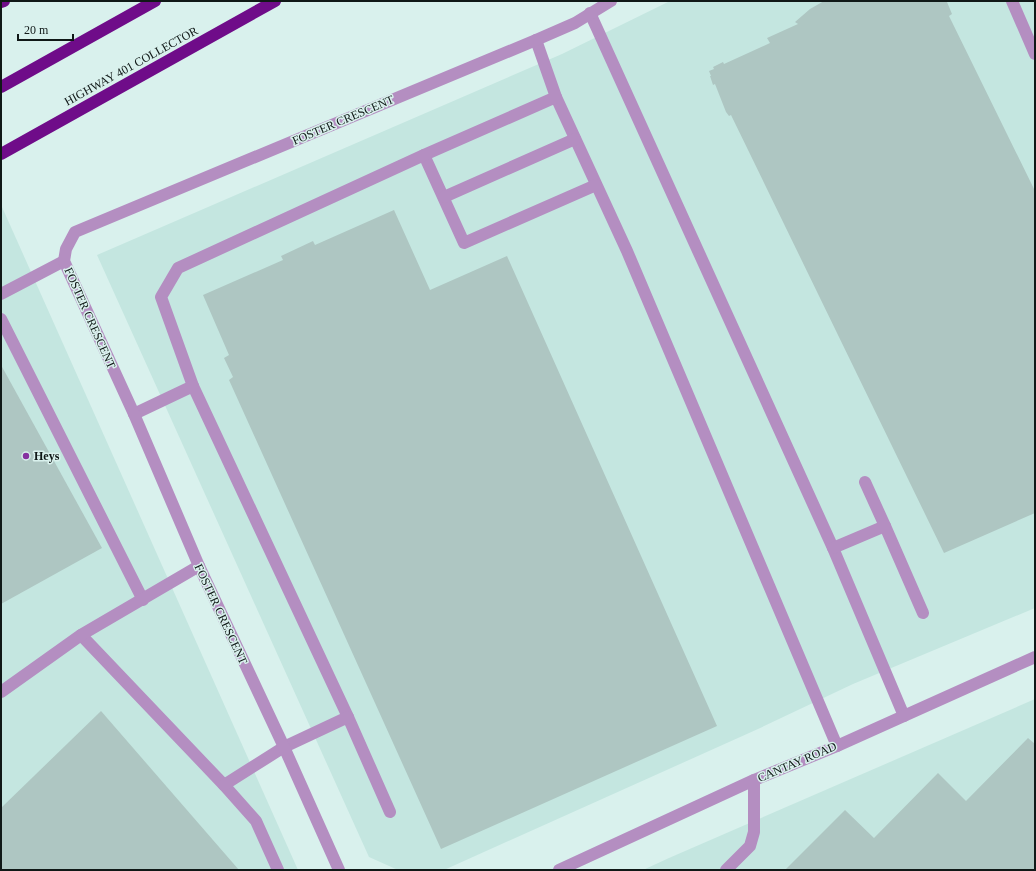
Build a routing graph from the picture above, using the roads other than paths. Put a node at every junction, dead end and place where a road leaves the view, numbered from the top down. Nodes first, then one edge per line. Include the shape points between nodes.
1 (4, 1) edge
2 (155, 1) edge
3 (275, 1) edge
4 (611, 1) edge
5 (1012, 1) edge
6 (1, 2) edge
7 (590, 13) junction
8 (536, 40) junction
9 (1035, 54) edge
10 (1, 87) edge
11 (556, 96) junction
12 (575, 139) junction
13 (1, 154) edge
14 (424, 155) junction
15 (596, 185) junction
16 (444, 197) junction
17 (64, 261) junction
18 (1, 294) edge
19 (1, 319) edge
20 (193, 386) junction
21 (134, 414) junction
22 (865, 482) dead end
23 (885, 526) junction
24 (833, 548) junction
25 (199, 566) junction
26 (143, 600) junction
27 (923, 613) dead end
28 (81, 635) junction
29 (1035, 657) edge
30 (1, 692) edge
31 (904, 716) junction
32 (348, 717) junction
33 (284, 746) junction
34 (837, 746) junction
35 (754, 780) junction
36 (224, 785) junction
37 (390, 812) dead end
38 (278, 870) edge
39 (339, 870) edge
40 (559, 870) edge
41 (726, 870) edge

1 - 6 highway
2 - 10 highway
3 - 13 highway, HIGHWAY 401 COLLECTOR
4 - 7 street, FOSTER CRESCENT
5 - 9 street
7 - 8 street, FOSTER CRESCENT via 575,23
7 - 24 street
8 - 11 street
8 - 17 street, FOSTER CRESCENT via 74,232 66,249
11 - 12 street
11 - 14 street
12 - 15 street
12 - 16 street
14 - 16 street
14 - 20 street via 178,268 161,297
15 - 16 street via 464,243
15 - 34 street via 627,251
17 - 18 street
17 - 21 street, FOSTER CRESCENT
19 - 26 street
20 - 21 street
20 - 32 street
21 - 25 street, FOSTER CRESCENT
22 - 23 street
23 - 24 street
23 - 27 street
24 - 31 street
25 - 26 street
25 - 33 street, FOSTER CRESCENT
26 - 28 street
28 - 30 street
28 - 36 street
29 - 31 street, CANTAY ROAD
31 - 34 street, CANTAY ROAD
32 - 33 street
32 - 37 street
33 - 36 street
33 - 39 street, FOSTER CRESCENT
34 - 35 street, CANTAY ROAD
35 - 40 street, CANTAY ROAD
35 - 41 street via 754,832 750,846
36 - 38 street via 256,821

